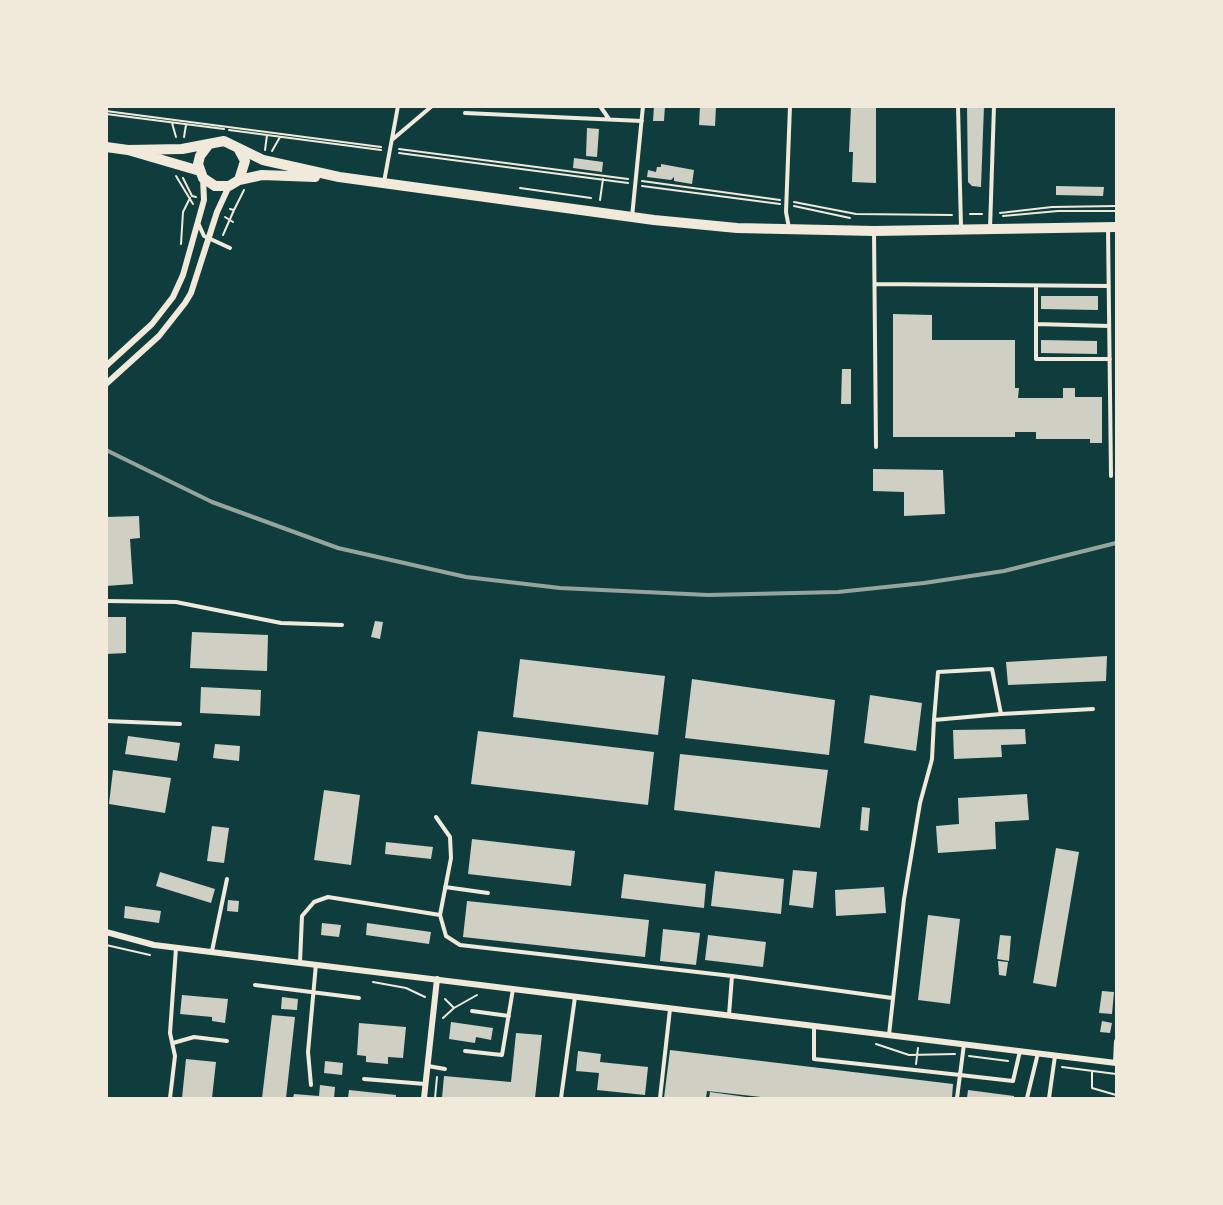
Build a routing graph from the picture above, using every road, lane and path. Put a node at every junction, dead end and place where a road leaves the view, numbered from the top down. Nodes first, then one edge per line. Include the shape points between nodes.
1 (398, 106) edge
2 (432, 106) edge
3 (600, 106) edge
4 (644, 106) edge
5 (790, 106) edge
6 (958, 106) edge
7 (994, 106) edge
8 (106, 113) edge
9 (465, 113) dead end
10 (609, 119) junction
11 (642, 120) junction
12 (393, 139) junction
13 (209, 144) junction
14 (106, 147) edge
15 (238, 147) junction
16 (128, 150) junction
17 (391, 150) junction
18 (201, 174) junction
19 (339, 177) junction
20 (603, 178) junction
21 (239, 180) junction
22 (384, 183) junction
23 (635, 183) junction
24 (229, 186) junction
25 (520, 188) dead end
26 (192, 196) dead end
27 (787, 203) junction
28 (1116, 206) edge
29 (1116, 211) edge
30 (990, 215) junction
31 (632, 217) junction
32 (961, 217) junction
33 (868, 220) dead end
34 (878, 220) dead end
35 (889, 220) dead end
36 (900, 220) dead end
37 (198, 222) junction
38 (1112, 227) edge
39 (789, 230) junction
40 (990, 230) junction
41 (874, 231) junction
42 (961, 231) junction
43 (209, 238) junction
44 (230, 248) dead end
45 (181, 249) dead end
46 (875, 284) junction
47 (1036, 285) junction
48 (1108, 286) junction
49 (1036, 324) junction
50 (1109, 326) junction
51 (1110, 359) junction
52 (106, 366) edge
53 (106, 384) edge
54 (876, 447) dead end
55 (1111, 477) dead end
56 (106, 601) edge
57 (342, 626) dead end
58 (1093, 709) dead end
59 (1001, 714) junction
60 (934, 720) junction
61 (106, 721) edge
62 (180, 724) dead end
63 (436, 817) dead end
64 (227, 879) dead end
65 (445, 887) junction
66 (488, 893) dead end
67 (440, 915) junction
68 (106, 932) edge
69 (177, 947) junction
70 (213, 951) junction
71 (300, 962) junction
72 (316, 964) junction
73 (732, 976) junction
74 (437, 979) junction
75 (255, 985) dead end
76 (391, 986) dead end
77 (513, 988) junction
78 (313, 992) junction
79 (483, 995) dead end
80 (575, 996) junction
81 (359, 998) dead end
82 (434, 998) junction
83 (892, 998) junction
84 (454, 1008) junction
85 (670, 1008) junction
86 (472, 1011) dead end
87 (729, 1015) junction
88 (509, 1016) junction
89 (442, 1026) dead end
90 (814, 1026) junction
91 (889, 1035) junction
92 (227, 1041) dead end
93 (1116, 1041) edge
94 (873, 1043) dead end
95 (172, 1044) junction
96 (964, 1044) junction
97 (918, 1048) dead end
98 (465, 1051) dead end
99 (1020, 1051) junction
100 (1038, 1053) junction
101 (962, 1055) junction
102 (917, 1056) junction
103 (1055, 1056) junction
104 (1094, 1060) junction
105 (1019, 1062) junction
106 (1116, 1063) edge
107 (427, 1066) junction
108 (1054, 1066) junction
109 (438, 1068) junction
110 (444, 1069) dead end
111 (915, 1070) junction
112 (1092, 1071) junction
113 (1116, 1074) edge
114 (960, 1075) junction
115 (364, 1079) dead end
116 (425, 1084) junction
117 (311, 1085) dead end
118 (1116, 1095) edge
119 (170, 1098) edge
120 (424, 1098) edge
121 (435, 1098) edge
122 (561, 1098) edge
123 (660, 1098) edge
124 (957, 1098) edge
125 (1027, 1098) edge
126 (1049, 1098) edge

1 - 12 lane
2 - 12 lane
3 - 10 lane
4 - 11 lane
5 - 27 lane
6 - 32 lane
7 - 30 lane
8 - 17 path
9 - 10 lane
10 - 11 lane
11 - 23 lane
12 - 17 lane
13 - 15 main road via 224,141
13 - 16 main road
13 - 18 main road via 200,156
14 - 16 main road
15 - 19 main road via 263,160
15 - 21 main road via 245,161
16 - 18 main road
17 - 20 path
17 - 22 lane
18 - 24 main road via 215,186
18 - 37 street via 204,200
19 - 21 main road via 262,175
19 - 22 main road
20 - 23 path
20 - 25 path via 600,200
21 - 24 main road
22 - 31 main road
23 - 27 path
23 - 31 lane
24 - 43 street
26 - 45 path via 183,212
27 - 32 path via 856,214
27 - 33 path
27 - 39 lane
28 - 30 path via 1052,207
29 - 30 path
30 - 32 path
30 - 40 lane
31 - 39 main road
32 - 36 path
32 - 42 lane
34 - 35 path
37 - 43 lane
37 - 52 street via 173,297 152,324
38 - 40 main road
38 - 48 lane
39 - 41 main road
40 - 42 main road
41 - 42 main road
41 - 46 lane
43 - 44 lane
43 - 53 street via 185,303 159,336
46 - 47 lane
46 - 54 lane
47 - 48 lane
47 - 49 lane
48 - 50 lane
49 - 50 lane
49 - 51 lane via 1036,359
50 - 51 lane
51 - 55 lane
56 - 57 lane via 176,602 281,623
58 - 59 lane
59 - 60 lane
59 - 60 lane via 992,669 938,672
60 - 83 lane via 931,763 920,803 904,899
61 - 62 lane
63 - 65 lane via 450,837 451,858
64 - 70 lane
65 - 66 lane
65 - 67 lane
67 - 71 lane via 328,897 314,902 302,916
67 - 73 lane via 446,936 460,945
68 - 69 street
69 - 70 street
69 - 95 lane
70 - 71 street
71 - 72 street
72 - 74 street
72 - 78 lane
73 - 83 lane
73 - 87 lane
74 - 77 street
74 - 82 street
75 - 78 lane
76 - 82 path
77 - 80 street
77 - 88 lane
78 - 81 lane
78 - 117 lane via 308,1052
79 - 84 path
80 - 85 street
80 - 122 lane
82 - 84 path via 446,999
82 - 107 street
83 - 91 lane
84 - 89 path via 443,1016
85 - 87 street
85 - 123 lane
86 - 88 lane
87 - 90 street
88 - 98 lane via 502,1055
90 - 91 street
90 - 111 lane via 814,1059
91 - 96 street
92 - 95 lane via 194,1036
93 - 106 lane
94 - 102 path
95 - 119 lane via 175,1056
96 - 99 street
96 - 101 lane
97 - 102 path
99 - 100 street
99 - 105 lane
100 - 103 street
100 - 125 lane
101 - 102 path
101 - 105 path
101 - 114 lane
102 - 111 path
103 - 104 street
103 - 108 lane
104 - 106 street
104 - 112 path
105 - 114 lane via 1013,1081
107 - 109 lane
107 - 116 street
108 - 112 path
108 - 126 lane
109 - 110 lane
109 - 121 path
111 - 114 lane
112 - 113 path
112 - 118 path via 1092,1088
114 - 124 lane
115 - 116 lane
116 - 120 street

